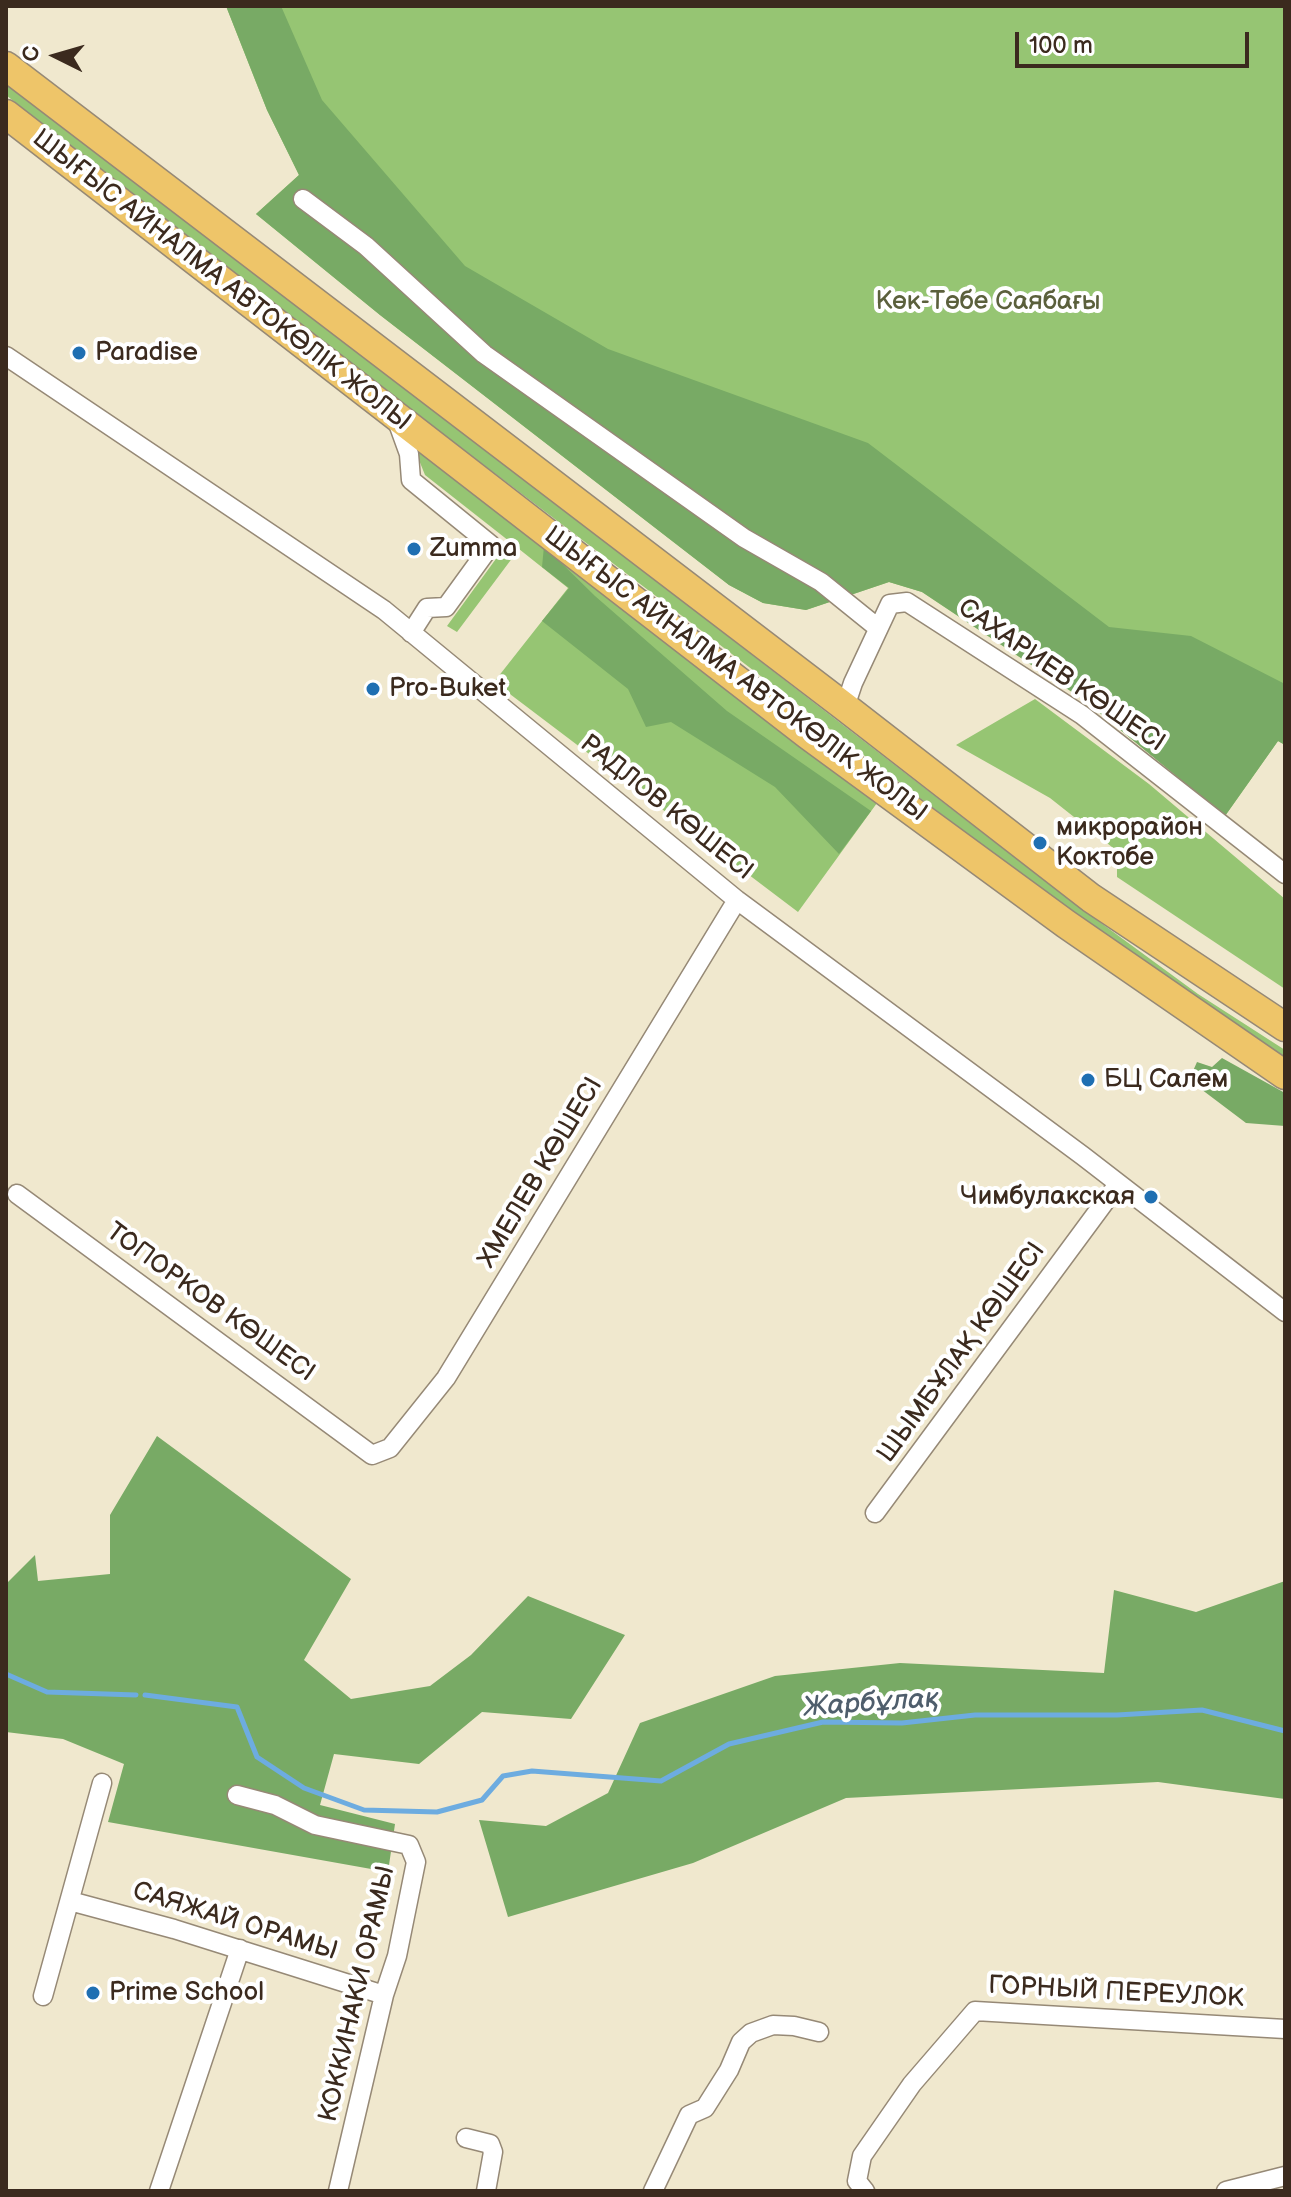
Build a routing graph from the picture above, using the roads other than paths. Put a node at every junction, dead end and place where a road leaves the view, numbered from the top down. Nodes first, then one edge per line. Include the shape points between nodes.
1 (6, 66) edge
2 (6, 114) edge
3 (303, 199) dead end
4 (6, 356) edge
5 (395, 415) junction
6 (878, 628) junction
7 (411, 633) junction
8 (845, 707) junction
9 (1285, 874) edge
10 (737, 900) junction
11 (1285, 1027) edge
12 (1285, 1075) edge
13 (1118, 1184) junction
14 (17, 1194) dead end
15 (1285, 1312) edge
16 (372, 1455) joint
17 (875, 1513) dead end
18 (102, 1783) dead end
19 (237, 1795) dead end
20 (70, 1901) junction
21 (240, 1949) junction
22 (384, 1995) junction
23 (43, 1996) dead end
24 (1285, 2029) edge
25 (819, 2032) dead end
26 (466, 2138) dead end
27 (1285, 2176) edge
28 (159, 2191) edge
29 (338, 2191) edge
30 (486, 2191) edge
31 (653, 2191) edge
32 (865, 2191) edge
33 (1226, 2191) edge

1 - 8 main road
2 - 5 main road, ШЫҒЫС АЙНАЛМА АВТОКӨЛІК ЖОЛЫ
3 - 6 street via 366,246 484,354 744,538 821,582
4 - 7 street, РАДЛОВ КӨШЕСІ
5 - 7 street via 409,454 411,480 491,545 446,607 427,608
5 - 12 main road, ШЫҒЫС АЙНАЛМА АВТОКӨЛІК ЖОЛЫ via 808,735 1066,924
6 - 8 street, САХАРИЕВ КӨШЕСІ
6 - 9 street, САХАРИЕВ КӨШЕСІ via 890,604 907,602 1082,715
7 - 10 street, РАДЛОВ КӨШЕСІ
8 - 11 main road via 1091,898
10 - 13 street, РАДЛОВ КӨШЕСІ
10 - 16 street, ХМЕЛЕВ КӨШЕСІ via 446,1378 390,1448
13 - 15 street, РАДЛОВ КӨШЕСІ
13 - 17 street, ШЫМБҰЛАҚ КӨШЕСІ
14 - 16 street, ТОПОРКОВ КӨШЕСІ
18 - 20 street
19 - 22 street, КОККИНАКИ ОРАМЫ via 275,1805 315,1825 409,1845 416,1862
20 - 21 street, САЯЖАЙ ОРАМЫ
20 - 23 street
21 - 22 street, САЯЖАЙ ОРАМЫ
21 - 28 street
22 - 29 street, КОККИНАКИ ОРАМЫ
24 - 32 street, ГОРНЫЙ ПЕРЕУЛОК via 975,2011 912,2084 862,2156 857,2181
25 - 31 street via 773,2025 741,2042 705,2108 689,2115
26 - 30 street via 490,2144
27 - 33 street

